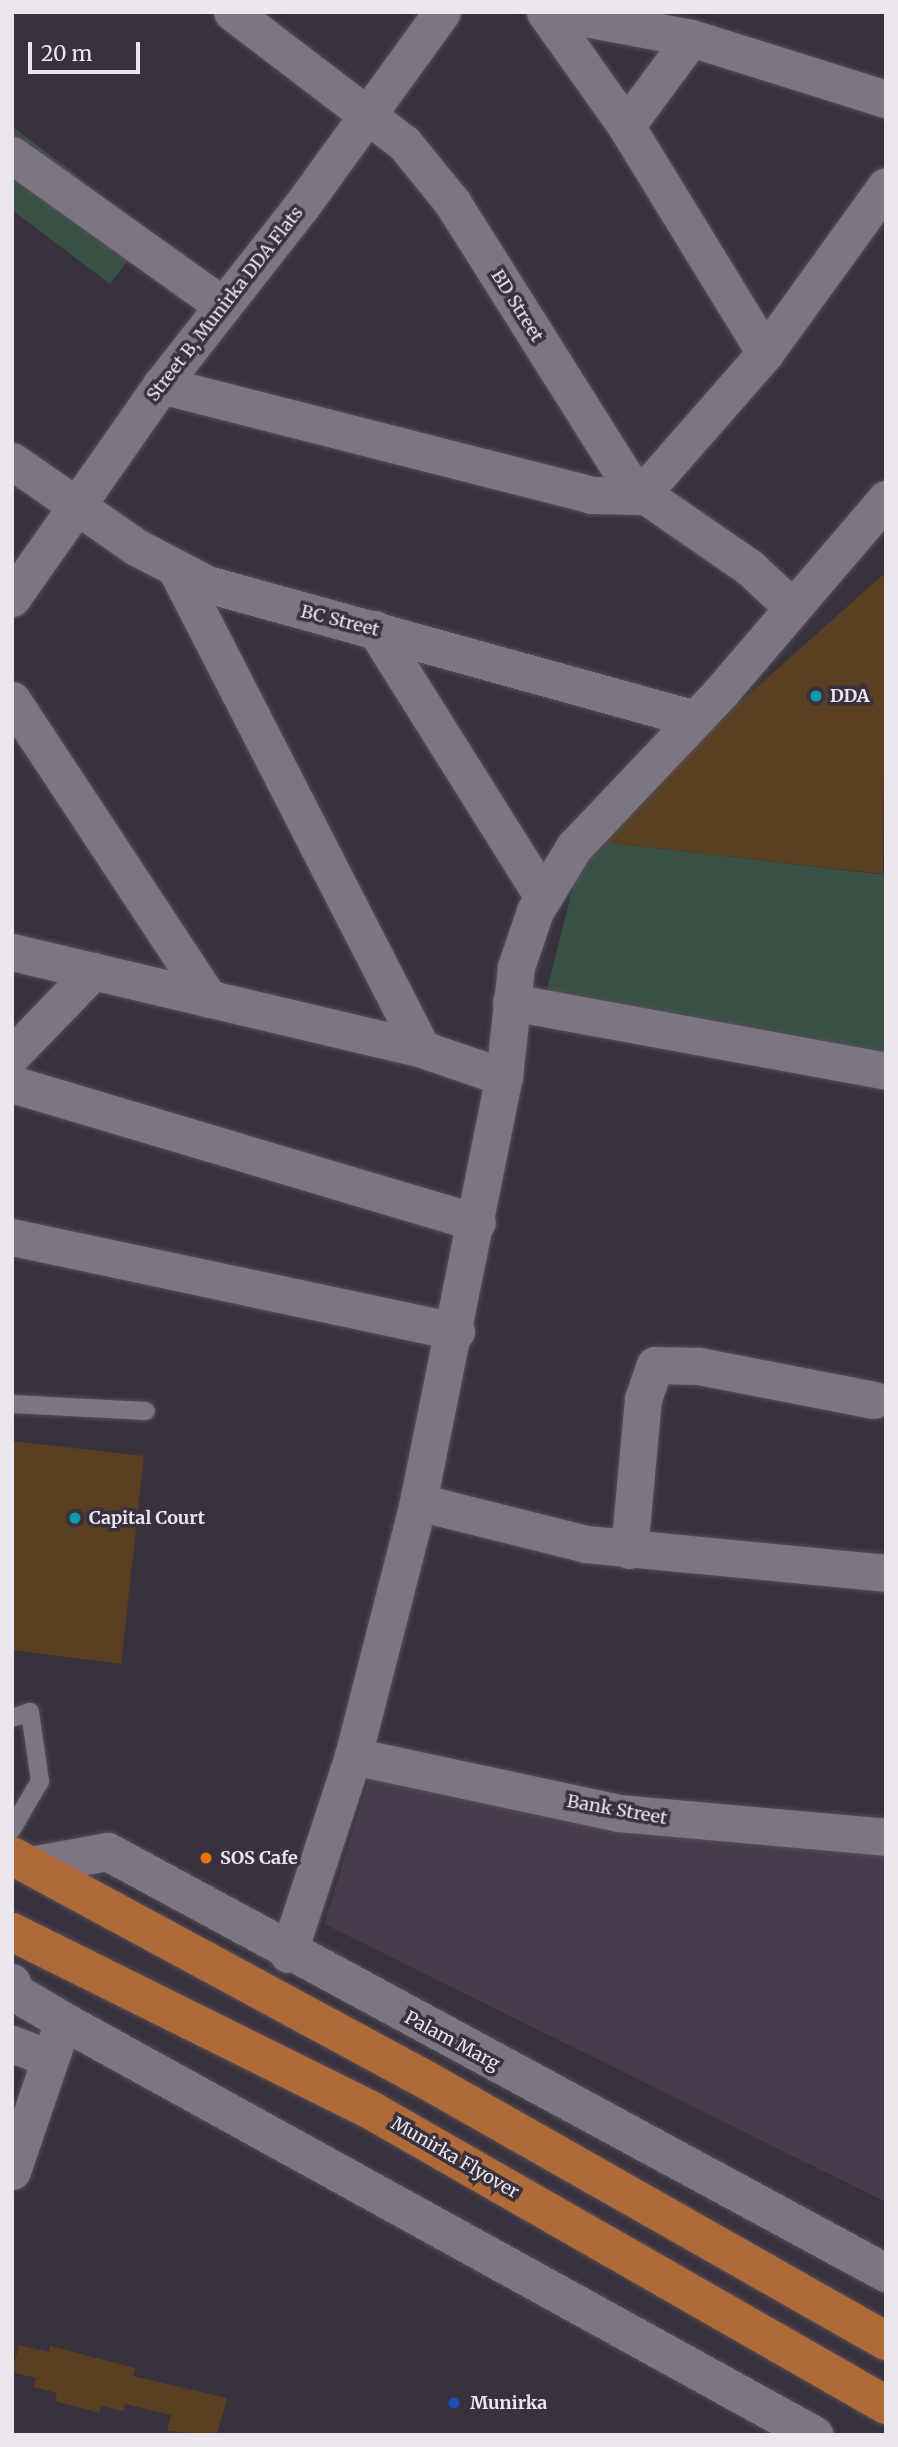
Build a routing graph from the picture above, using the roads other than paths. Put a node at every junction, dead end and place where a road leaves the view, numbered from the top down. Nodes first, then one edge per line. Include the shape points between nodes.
1 (232, 12) edge
2 (442, 12) edge
3 (545, 12) edge
4 (554, 12) edge
5 (691, 38) junction
6 (886, 99) edge
7 (368, 115) junction
8 (626, 126) junction
9 (12, 155) edge
10 (886, 186) edge
11 (222, 305) junction
12 (765, 353) junction
13 (161, 385) junction
14 (12, 461) edge
15 (640, 496) junction
16 (886, 499) edge
17 (79, 508) junction
18 (176, 569) junction
19 (12, 598) edge
20 (792, 606) junction
21 (375, 629) junction
22 (12, 700) edge
23 (695, 719) junction
24 (543, 897) junction
25 (12, 952) edge
26 (93, 971) junction
27 (209, 999) junction
28 (511, 1002) junction
29 (422, 1049) junction
30 (12, 1055) edge
31 (886, 1071) edge
32 (504, 1077) junction
33 (12, 1084) edge
34 (477, 1223) junction
35 (12, 1237) edge
36 (456, 1331) junction
37 (874, 1400) dead end
38 (12, 1404) edge
39 (146, 1411) dead end
40 (418, 1502) junction
41 (629, 1550) junction
42 (886, 1573) edge
43 (12, 1706) edge
44 (30, 1712) junction
45 (12, 1717) edge
46 (353, 1756) junction
47 (12, 1829) edge
48 (886, 1837) edge
49 (22, 1861) edge
50 (12, 1932) edge
51 (288, 1954) junction
52 (12, 1983) edge
53 (63, 2021) junction
54 (12, 2045) edge
55 (49, 2059) junction
56 (12, 2171) edge
57 (886, 2273) edge
58 (886, 2341) edge
59 (886, 2405) edge
60 (814, 2435) edge

1 - 7 street, BD Street
2 - 7 street, Street B, Munirka DDA Flats
3 - 8 street
4 - 5 street
5 - 6 street
5 - 8 street
7 - 11 street, Street B, Munirka DDA Flats
7 - 15 street, BD Street via 404,143 452,202
8 - 12 street
9 - 11 street
10 - 12 street
11 - 13 street, Street B, Munirka DDA Flats
12 - 15 street
13 - 15 street via 591,495
13 - 17 street, Street B, Munirka DDA Flats
14 - 17 street, BC Street
15 - 20 street, BD Street via 749,567
16 - 20 street
17 - 18 street, BC Street
17 - 19 street, Street B, Munirka DDA Flats
18 - 21 street, BC Street via 266,603
18 - 29 street
20 - 23 street
21 - 23 street, BC Street
21 - 24 street
22 - 27 street
23 - 24 street via 574,847
24 - 28 street via 522,947
25 - 26 street
26 - 27 street
26 - 30 street
27 - 29 street
28 - 31 street
28 - 32 street
29 - 32 street
32 - 34 street
33 - 34 street
34 - 36 street
35 - 36 street
36 - 40 street
37 - 41 street via 699,1366 655,1365 643,1399
38 - 39 lane
40 - 41 street
40 - 46 street
41 - 42 street
43 - 44 lane
44 - 45 lane
44 - 47 lane via 40,1781
46 - 48 street, Bank Street via 619,1813
46 - 51 street
49 - 51 main road, Palam Marg via 108,1852
49 - 58 main road
50 - 59 main road, Munirka Flyover via 374,2112
51 - 57 main road, Palam Marg
52 - 53 main road via 14,1992
53 - 55 street
53 - 60 main road
54 - 55 street
55 - 56 street

